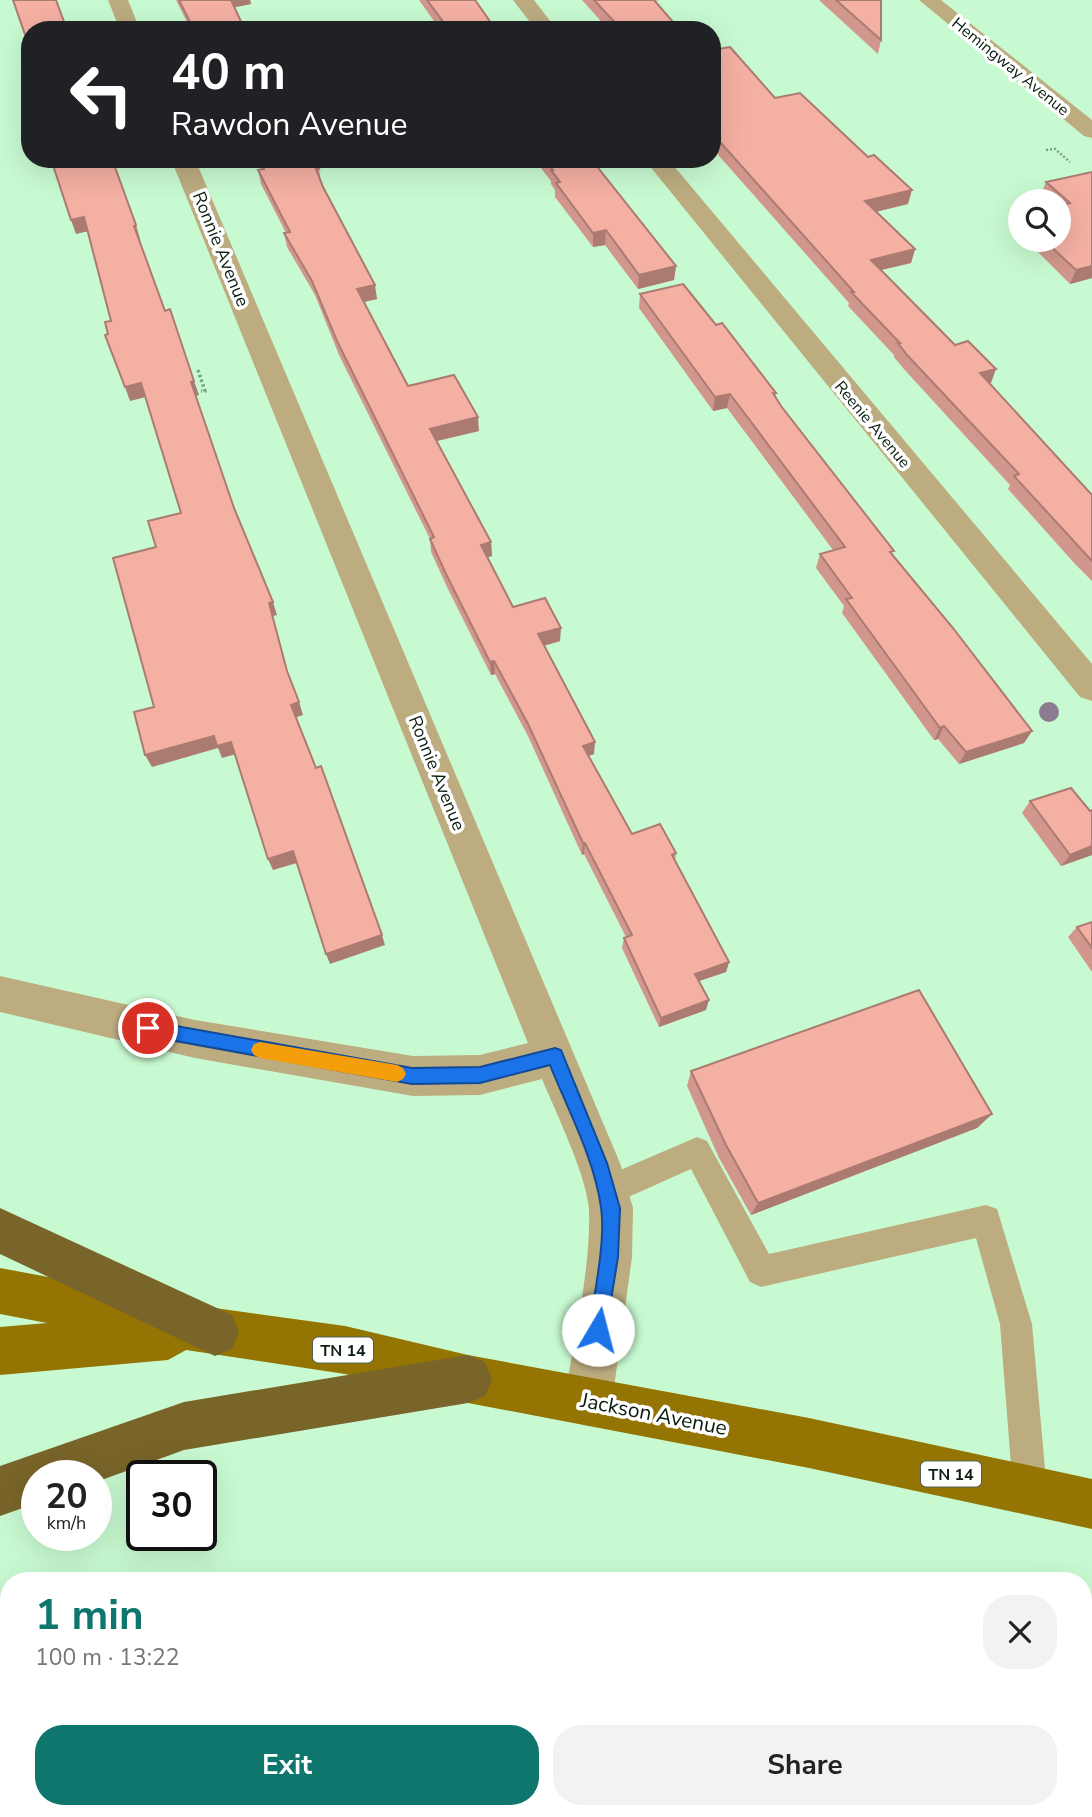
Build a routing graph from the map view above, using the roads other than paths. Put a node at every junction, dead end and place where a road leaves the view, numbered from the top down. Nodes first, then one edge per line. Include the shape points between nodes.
1 (118, 0) edge
2 (523, 0) edge
3 (929, 0) edge
4 (126, 21) edge
5 (540, 21) edge
6 (1092, 131) edge
7 (187, 168) edge
8 (662, 168) edge
9 (1092, 688) edge
10 (0, 994) edge
11 (555, 1056) junction
12 (606, 1192) junction
13 (0, 1231) edge
14 (0, 1291) edge
15 (215, 1332) junction
16 (0, 1351) edge
17 (468, 1379) junction
18 (588, 1402) junction
19 (87, 1460) edge
20 (21, 1484) edge
21 (0, 1491) edge
22 (1030, 1491) junction
23 (1092, 1504) edge

1 - 4 street
2 - 5 street
3 - 6 street, Hemingway Avenue
7 - 11 street, Ronnie Avenue
8 - 9 street, Reenie Avenue
10 - 11 street via 195,1039 412,1076 480,1075
11 - 12 street, Ronnie Avenue
12 - 18 street, Ronnie Avenue via 611,1208 608,1257
12 - 22 lane via 697,1151 761,1271 986,1220 1016,1324
13 - 15 highway
14 - 15 main road, Jackson Avenue / TN 14
15 - 16 main road, Jackson Avenue / TN 14
15 - 17 main road, Jackson Avenue / TN 14 via 345,1350
17 - 18 main road, Jackson Avenue / TN 14
17 - 19 highway via 184,1426
18 - 22 main road, Jackson Avenue / TN 14
20 - 21 highway
22 - 23 main road, Jackson Avenue / TN 14

